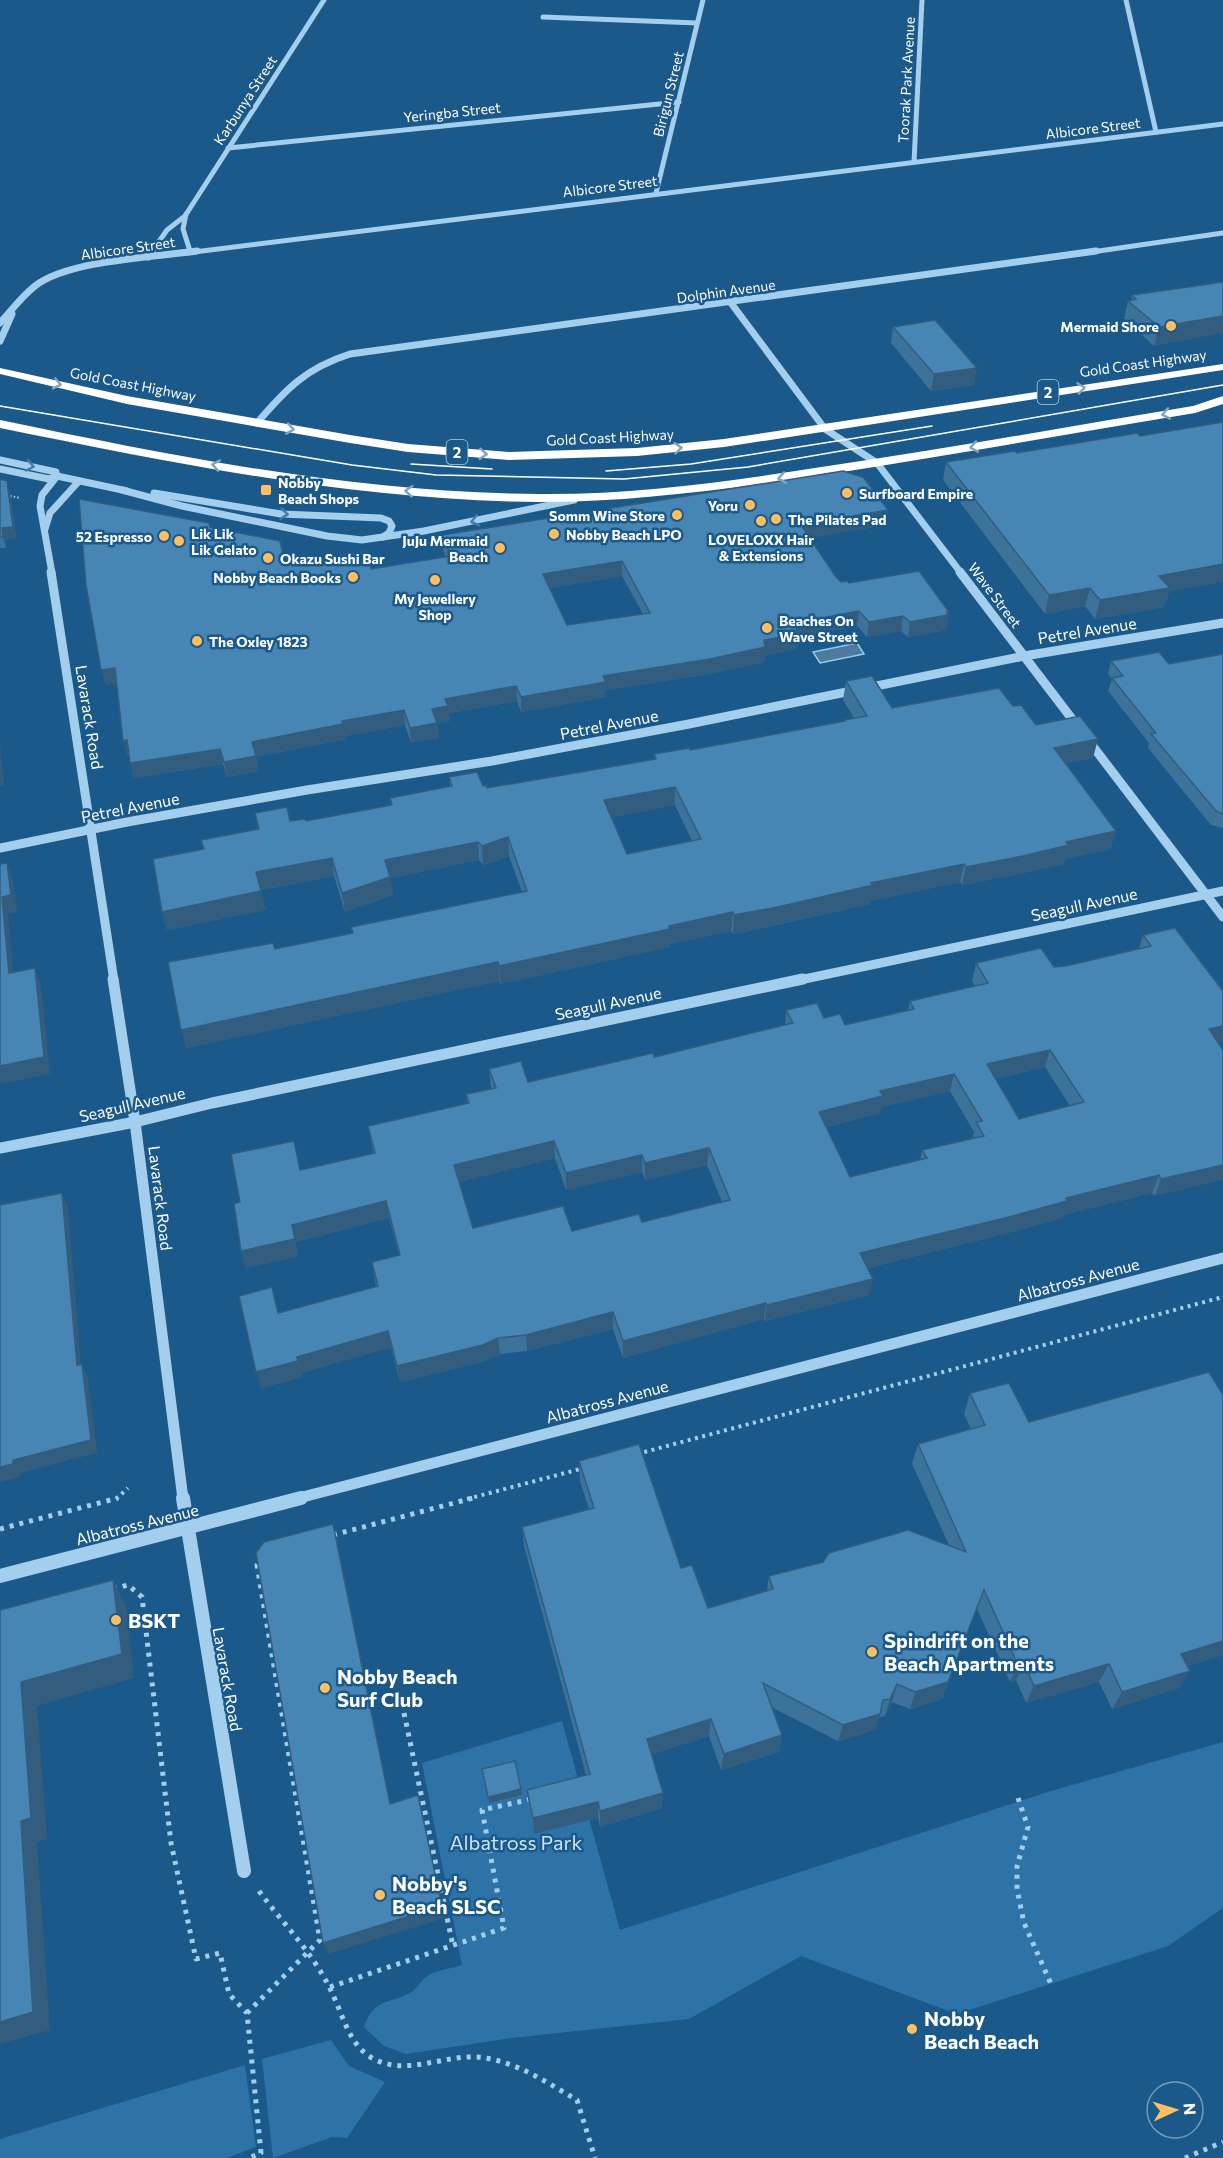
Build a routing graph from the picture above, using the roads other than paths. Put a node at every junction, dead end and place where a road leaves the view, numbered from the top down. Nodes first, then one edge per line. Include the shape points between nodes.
1 (324, 0) edge
2 (703, 0) edge
3 (922, 0) edge
4 (1126, 0) edge
5 (543, 17) dead end
6 (698, 23) junction
7 (679, 102) junction
8 (1223, 124) edge
9 (1156, 132) junction
10 (228, 148) junction
11 (914, 162) junction
12 (656, 193) junction
13 (186, 214) junction
14 (1223, 233) edge
15 (190, 251) junction
16 (148, 257) junction
17 (731, 303) junction
18 (15, 308) junction
19 (0, 323) edge
20 (0, 341) edge
21 (1223, 367) edge
22 (0, 371) edge
23 (1223, 400) edge
24 (257, 423) junction
25 (0, 424) edge
26 (825, 429) junction
27 (0, 460) edge
28 (877, 463) junction
29 (0, 469) edge
30 (57, 476) junction
31 (79, 481) junction
32 (122, 490) junction
33 (593, 496) junction
34 (45, 529) junction
35 (377, 538) junction
36 (1223, 623) edge
37 (1024, 656) junction
38 (91, 830) junction
39 (0, 848) edge
40 (1223, 891) edge
41 (1206, 896) junction
42 (1223, 918) edge
43 (135, 1122) junction
44 (0, 1148) edge
45 (1223, 1258) edge
46 (187, 1529) junction
47 (0, 1576) edge
48 (244, 1871) road end

1 - 10 street, Karbunya Street
2 - 6 street, Birigun Street
3 - 11 street, Toorak Park Avenue
4 - 9 street
5 - 6 street
6 - 7 street, Birigun Street
7 - 10 street, Yeringba Street
7 - 12 street, Birigun Street
8 - 9 street, Albicore Street
9 - 11 street, Albicore Street
10 - 13 street, Karbunya Street
11 - 12 street, Albicore Street
12 - 15 street, Albicore Street
13 - 15 street via 183,229
13 - 16 street, Karbunya Street via 167,230
14 - 17 street, Dolphin Avenue
15 - 16 street, Albicore Street
16 - 18 street, Albicore Street via 57,274 30,290
17 - 24 street, Dolphin Avenue via 350,354 313,367 297,378
17 - 26 street, Wave Street
18 - 19 street, Albicore Street
18 - 20 street, Albicore Street
26 -> 21 highway, Gold Coast Highway / 2
22 -> 24 highway, Gold Coast Highway / 2
23 -> 28 highway via 1195,409
24 -> 26 highway, Gold Coast Highway / 2 via 408,448 509,456 658,450
33 -> 25 highway via 451,494 324,482 124,450
26 - 28 street, Wave Street
27 -> 30 street via 56,472
28 -> 33 highway via 706,489
28 - 37 street, Wave Street
29 - 30 street
30 - 31 street
30 - 34 street, Lavarack Road via 39,500
31 - 32 street
31 - 34 street via 50,513
32 - 35 street via 326,535
32 -> 35 street via 281,514 389,521 389,533
33 -> 35 street
34 - 38 street, Lavarack Road
36 - 37 street, Petrel Avenue
37 - 38 street, Petrel Avenue via 492,761
37 - 41 street, Wave Street
38 - 39 street, Petrel Avenue
38 - 43 street, Lavarack Road
40 - 41 street, Seagull Avenue
41 - 42 street, Wave Street
41 - 43 street, Seagull Avenue
43 - 44 street, Seagull Avenue
43 - 46 street, Lavarack Road
45 - 46 street, Albatross Avenue
46 - 47 street, Albatross Avenue
46 - 48 street, Lavarack Road

